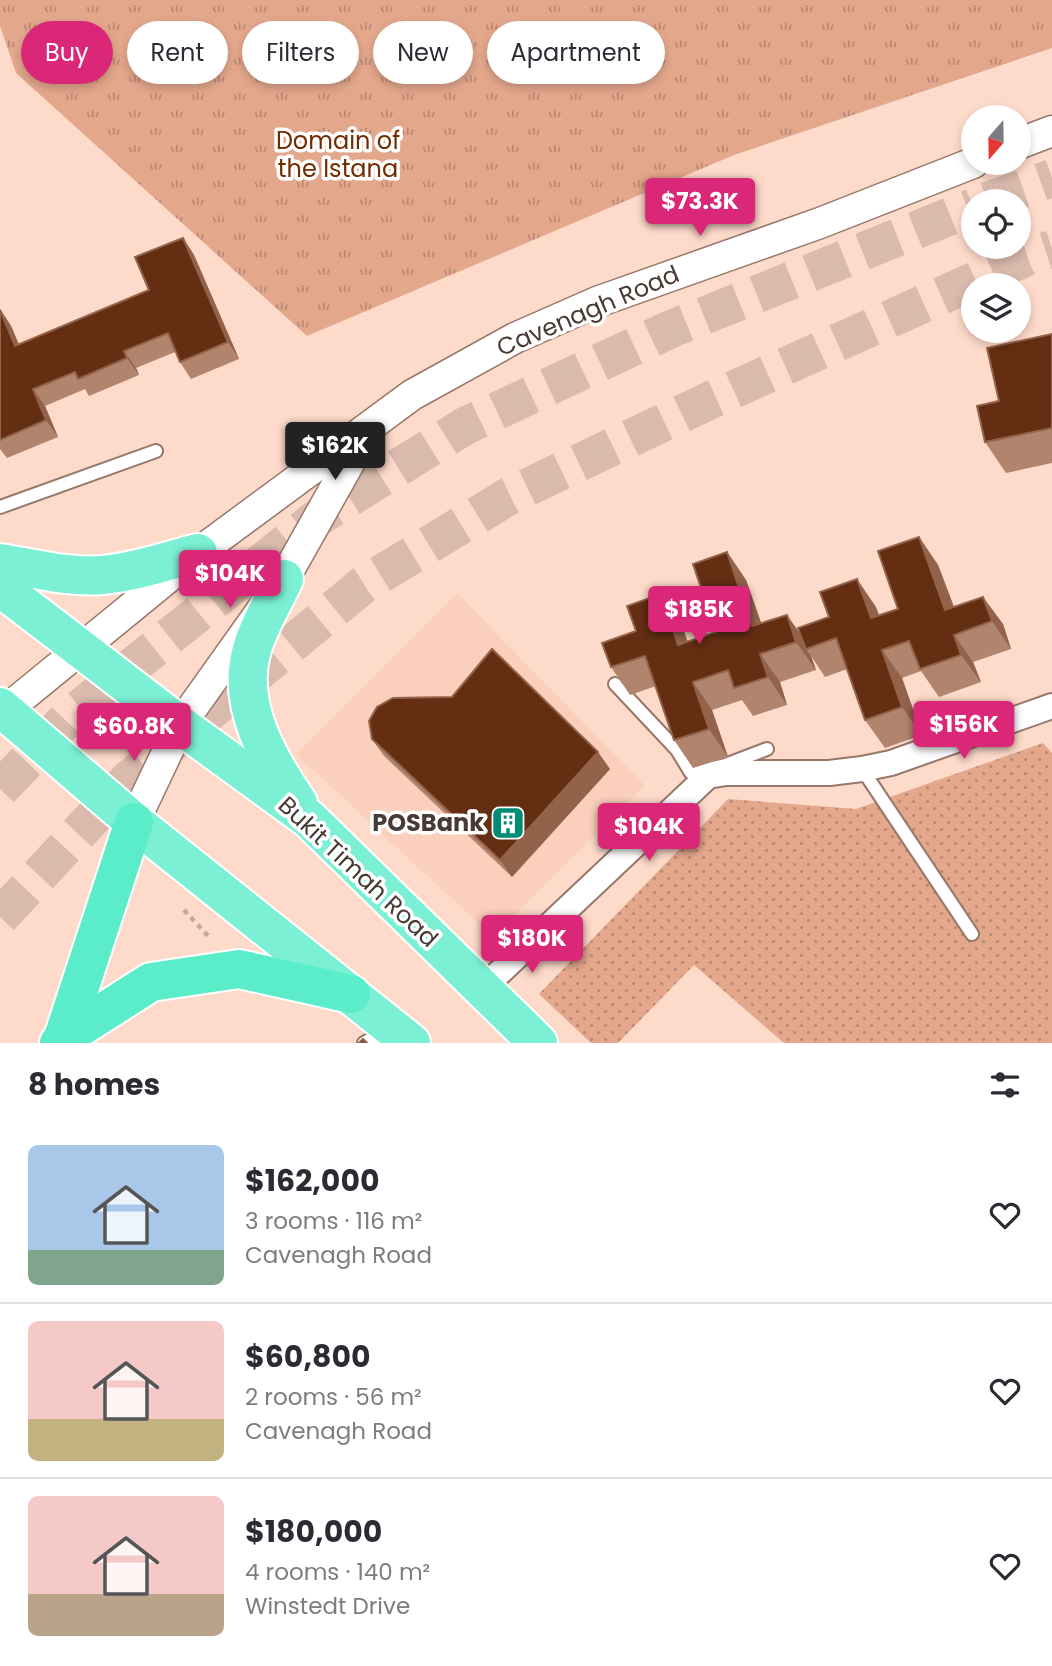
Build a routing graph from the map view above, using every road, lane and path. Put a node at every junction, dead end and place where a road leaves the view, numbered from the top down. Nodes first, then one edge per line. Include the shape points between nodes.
1 (1052, 131) edge
2 (1031, 139) edge
3 (961, 168) edge
4 (371, 424) junction
5 (156, 451) dead end
6 (0, 507) edge
7 (198, 553) junction
8 (0, 563) edge
9 (284, 579) junction
10 (0, 587) edge
11 (81, 649) junction
12 (615, 684) edge
13 (1052, 706) edge
14 (2, 711) edge
15 (180, 725) junction
16 (767, 749) dead end
17 (726, 769) junction
18 (862, 769) junction
19 (309, 819) junction
20 (134, 822) junction
21 (182, 908) dead end
22 (972, 934) dead end
23 (239, 969) junction
24 (483, 988) junction
25 (351, 994) junction
26 (389, 1038) edge
27 (61, 1041) edge
28 (538, 1043) edge

1 - 2 street
3 - 4 street, Cavenagh Road via 597,302 515,338 412,395
4 - 7 street, Cavenagh Road
4 - 9 street, Cavenagh Road
5 - 6 lane
7 - 8 highway via 102,575
7 - 11 street, Cavenagh Road
9 - 15 street, Cavenagh Road
9 - 19 highway via 251,652 248,683 253,719 278,774
10 - 11 highway, Bukit Timah Road
11 - 14 street, Cavenagh Road
11 - 15 highway, Bukit Timah Road
12 - 17 lane via 677,750 691,773
13 - 18 street
14 - 20 highway
15 - 19 highway, Bukit Timah Road
15 - 20 street, Cavenagh Road
16 - 17 lane
17 - 18 street via 829,773
17 - 24 street via 695,787
18 - 22 lane
19 - 24 highway, Bukit Timah Road
20 - 25 highway
20 - 27 highway
21 - 23 path
23 - 25 highway
23 - 27 highway via 151,982
24 - 28 highway, Bukit Timah Road
25 - 26 highway

